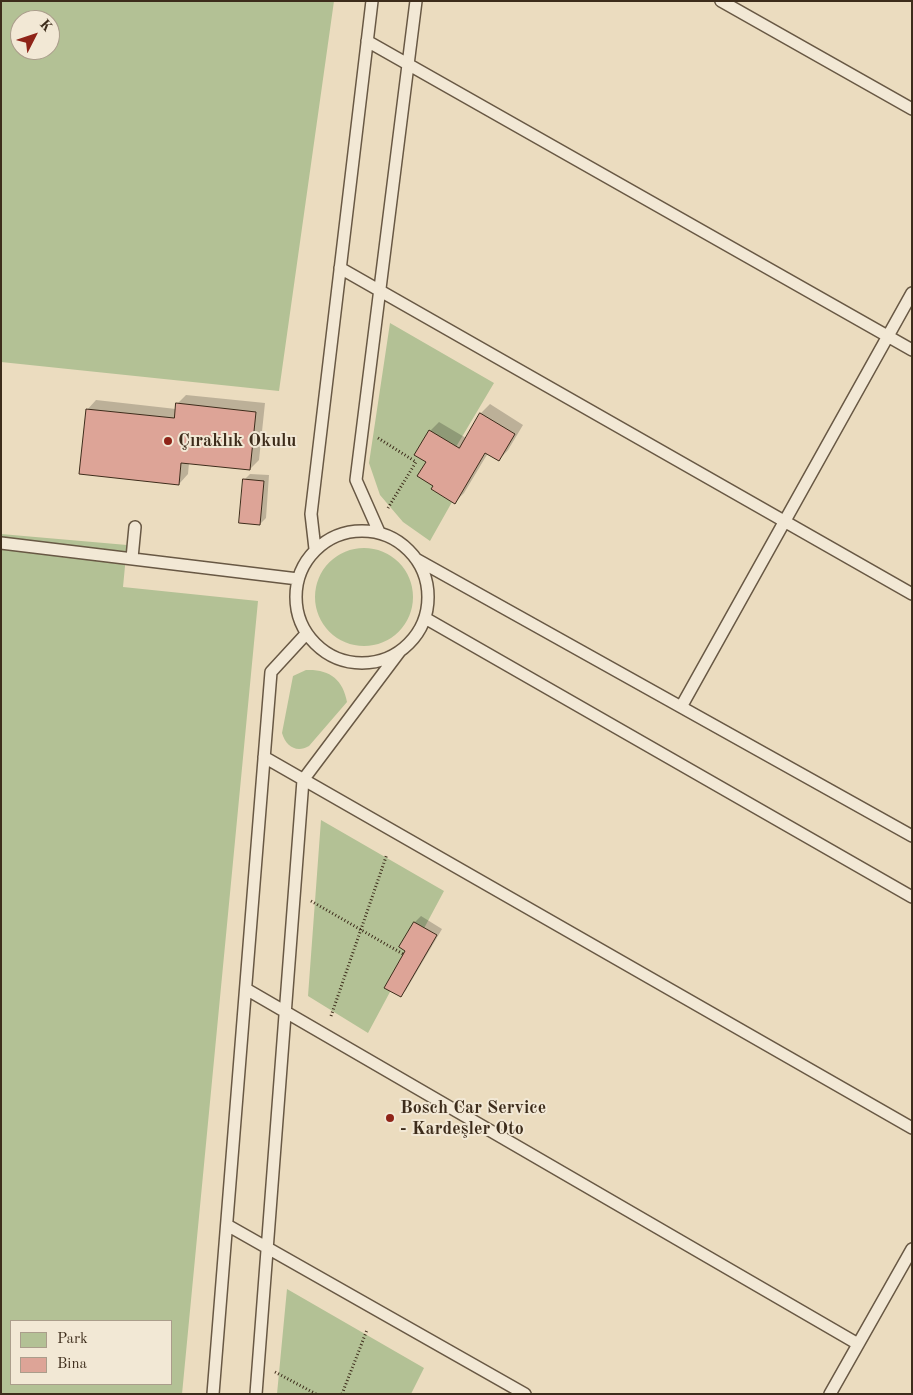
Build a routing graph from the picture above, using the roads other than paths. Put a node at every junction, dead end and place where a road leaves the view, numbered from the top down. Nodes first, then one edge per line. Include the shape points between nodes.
1 (372, 1) edge
2 (416, 1) edge
3 (721, 1) edge
4 (735, 5) edge
5 (367, 42) junction
6 (408, 65) junction
7 (912, 109) edge
8 (340, 268) junction
9 (380, 290) junction
10 (912, 292) edge
11 (888, 336) junction
12 (912, 350) edge
13 (784, 521) junction
14 (135, 527) dead end
15 (378, 529) junction
16 (1, 543) edge
17 (315, 549) junction
18 (132, 558) junction
19 (416, 559) junction
20 (298, 579) junction
21 (912, 594) edge
22 (425, 618) junction
23 (306, 634) junction
24 (400, 651) junction
25 (681, 707) junction
26 (264, 757) junction
27 (303, 780) junction
28 (912, 836) edge
29 (912, 897) edge
30 (246, 989) junction
31 (285, 1012) junction
32 (912, 1128) edge
33 (227, 1225) junction
34 (267, 1248) junction
35 (912, 1249) edge
36 (858, 1344) junction
37 (213, 1394) edge
38 (256, 1394) edge
39 (525, 1394) edge
40 (830, 1394) edge

1 - 5 lane
2 - 6 lane
3 - 4 lane
4 - 7 lane
5 - 6 lane
5 - 8 lane
6 - 9 lane
6 - 11 lane
8 - 9 lane
8 - 17 lane via 311,514
9 - 13 lane
9 - 15 lane via 356,480
10 - 11 lane
11 - 12 lane
11 - 13 lane
13 - 21 lane
13 - 25 lane
14 - 18 lane
15 - 17 lane via 334,536
15 - 19 lane via 400,542
16 - 18 lane
17 - 20 lane via 301,568
18 - 20 lane
19 - 22 lane via 425,578 428,598
19 - 25 lane
20 - 23 lane via 296,613
22 - 24 lane via 415,637
22 - 29 lane
23 - 24 lane via 322,651 341,660 361,664 382,661
23 - 26 lane via 271,672
24 - 27 lane
25 - 28 lane
26 - 27 lane
26 - 30 lane
27 - 31 lane
27 - 32 lane
30 - 31 lane
30 - 33 lane
31 - 34 lane
31 - 36 lane
33 - 34 lane
33 - 37 lane
34 - 38 lane
34 - 39 lane
35 - 36 lane
36 - 40 lane

